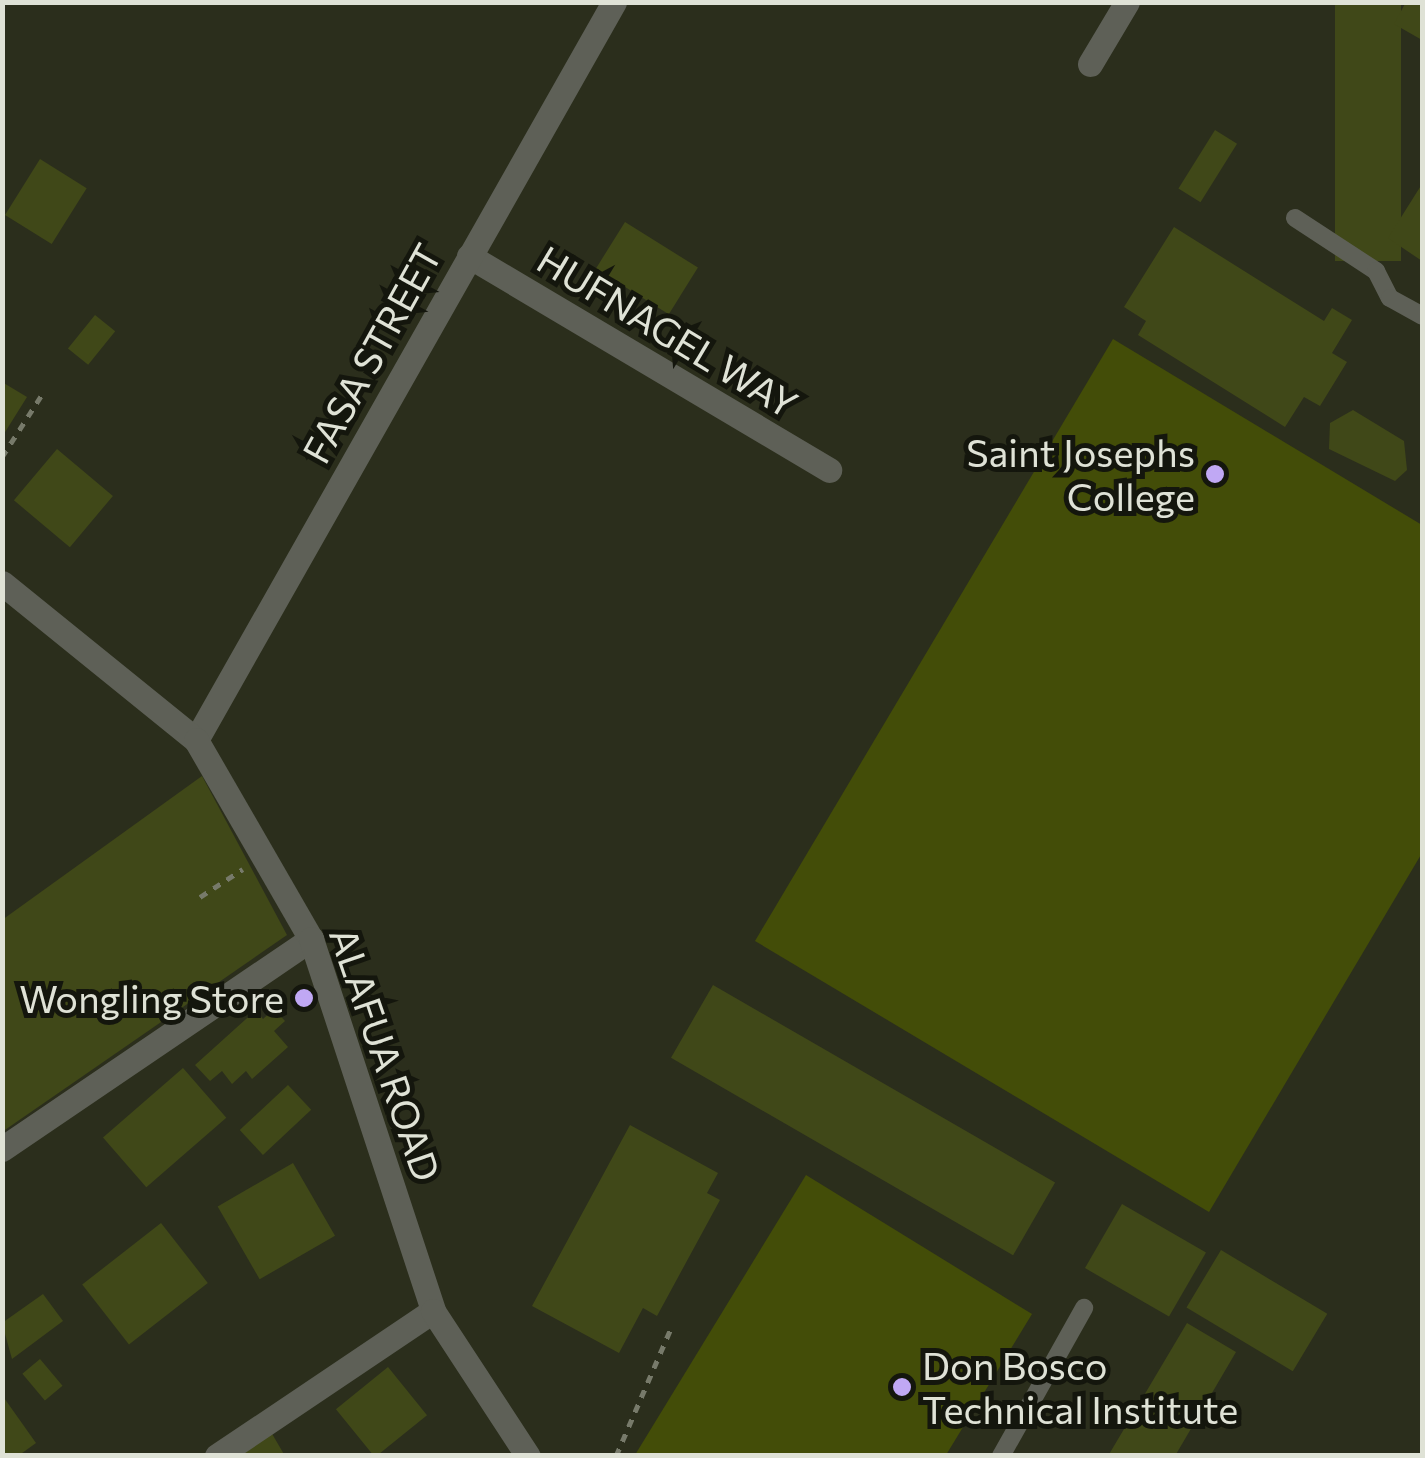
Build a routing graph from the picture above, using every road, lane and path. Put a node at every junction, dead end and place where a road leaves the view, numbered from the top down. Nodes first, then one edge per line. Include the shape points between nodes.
1 (614, 2) edge
2 (1127, 2) edge
3 (1090, 64) dead end
4 (1295, 218) dead end
5 (469, 256) junction
6 (1422, 316) edge
7 (43, 393) dead end
8 (2, 457) edge
9 (828, 470) dead end
10 (2, 583) edge
11 (196, 740) junction
12 (263, 856) junction
13 (200, 896) dead end
14 (311, 939) junction
15 (2, 1149) edge
16 (1084, 1308) dead end
17 (433, 1311) junction
18 (672, 1326) dead end
19 (1005, 1449) edge
20 (218, 1456) edge
21 (528, 1456) edge
22 (616, 1456) edge
23 (1026, 1456) edge

1 - 5 street, FASA STREET
2 - 3 street
4 - 6 lane via 1376,271 1390,298
5 - 9 street, HUFNAGEL WAY
5 - 11 street, FASA STREET
7 - 8 path
10 - 11 street, ALAFUA ROAD
11 - 12 street, ALAFUA ROAD
12 - 13 path
12 - 14 street, ALAFUA ROAD
14 - 15 street
14 - 17 street, ALAFUA ROAD
16 - 19 lane
17 - 20 street
17 - 21 street, ALAFUA ROAD
18 - 22 path
19 - 23 lane

